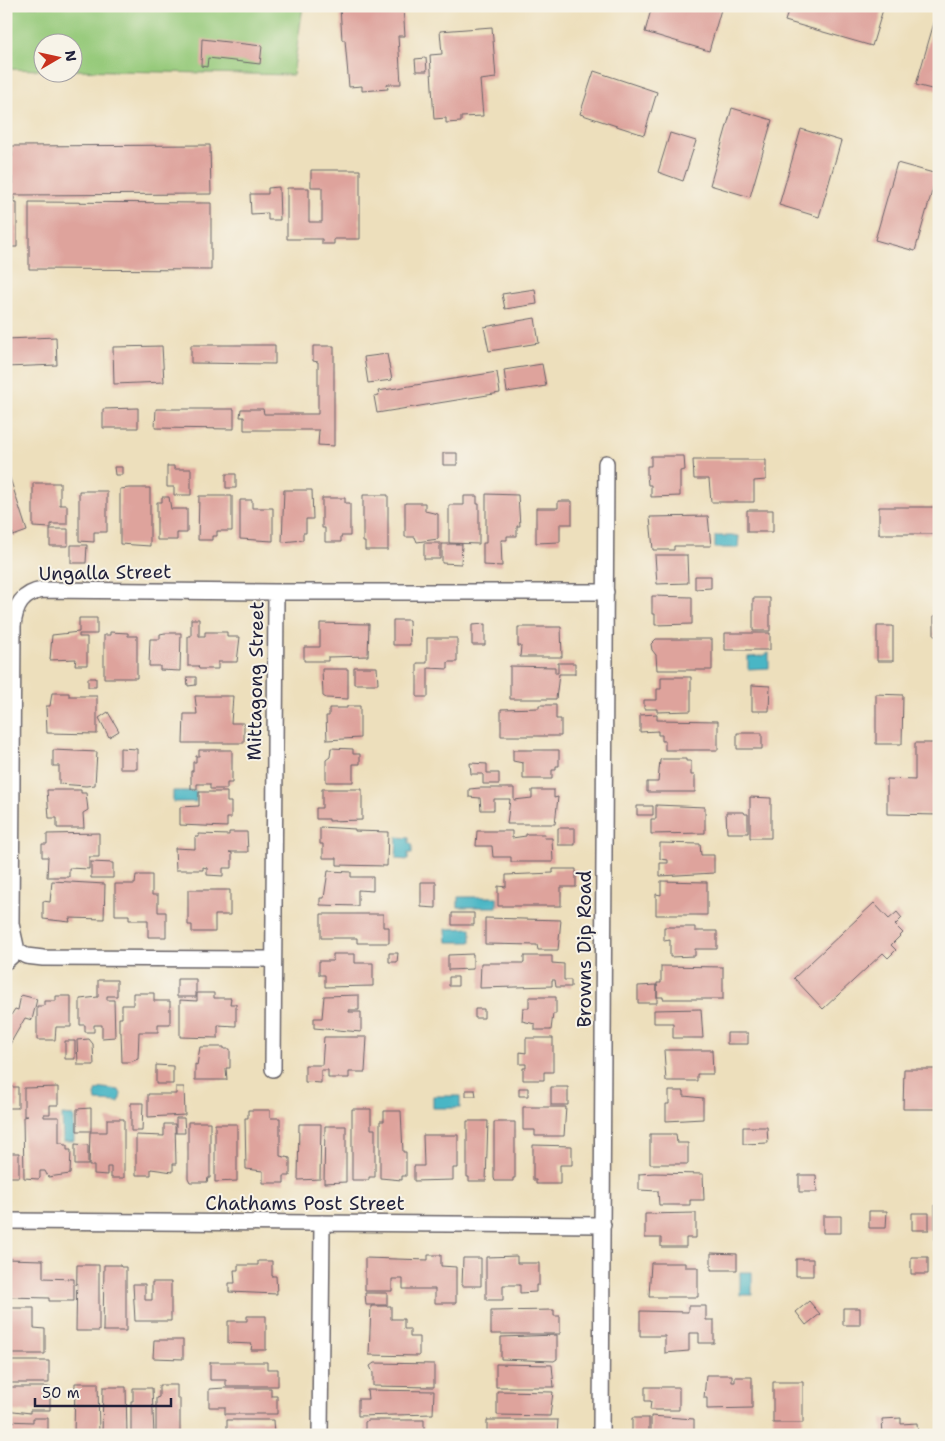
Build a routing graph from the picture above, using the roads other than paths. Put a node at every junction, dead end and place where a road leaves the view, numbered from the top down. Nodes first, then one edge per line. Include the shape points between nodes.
1 (606, 463) dead end
2 (276, 592) junction
3 (606, 592) junction
4 (12, 956) edge
5 (273, 959) junction
6 (273, 1069) dead end
7 (6, 1221) edge
8 (322, 1223) junction
9 (603, 1225) junction
10 (320, 1435) edge
11 (601, 1435) edge

1 - 3 street, Browns Dip Road
2 - 3 street, Mittagong Street
2 - 4 street, Ungalla Street via 43,590 30,593 21,600 14,618 13,635
2 - 5 street, Mittagong Street
3 - 9 street, Browns Dip Road
4 - 5 street, Ungalla Street
5 - 6 street, Mittagong Street
7 - 8 street, Chathams Post Street
8 - 9 street, Chathams Post Street
8 - 10 street
9 - 11 street, Browns Dip Road

